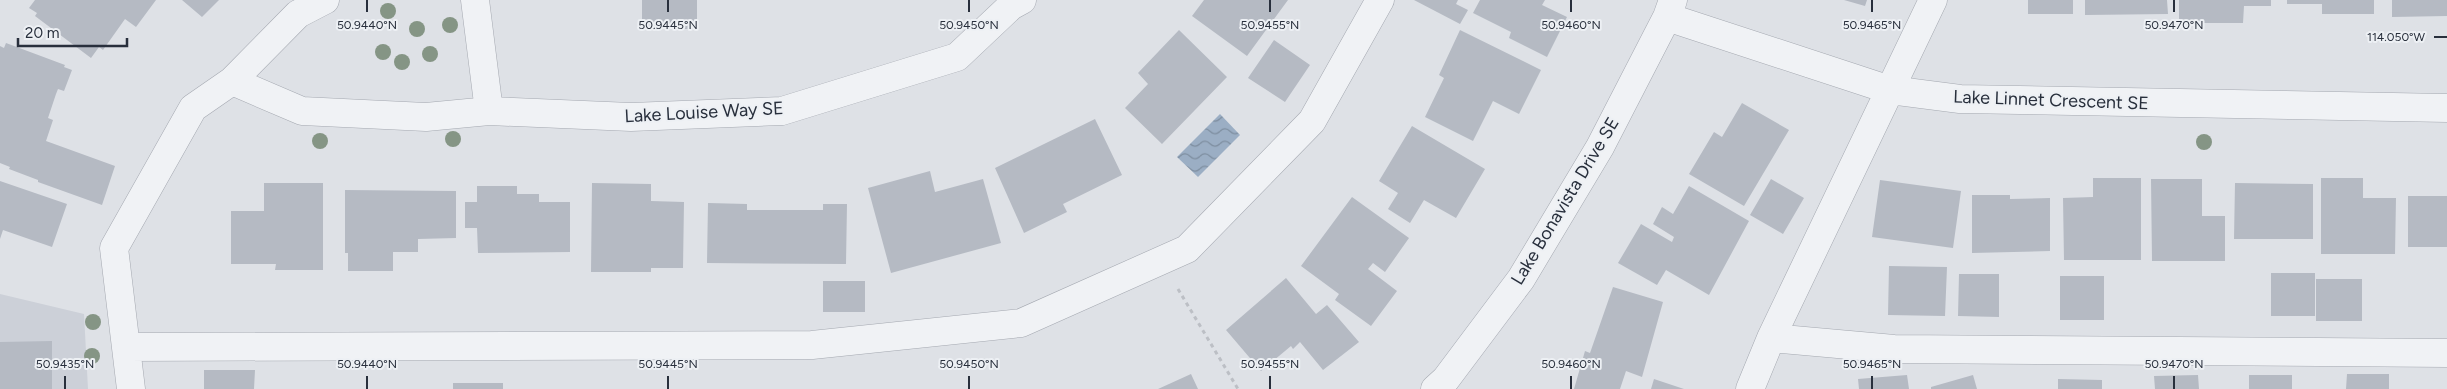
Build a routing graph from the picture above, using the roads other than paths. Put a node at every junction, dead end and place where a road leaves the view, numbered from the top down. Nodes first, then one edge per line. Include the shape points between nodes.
1 (324, 0) edge
2 (475, 0) edge
3 (1380, 0) edge
4 (1933, 0) edge
5 (1014, 2) edge
6 (1670, 9) edge
7 (232, 81) junction
8 (1890, 90) junction
9 (2447, 108) edge
10 (489, 111) junction
11 (1771, 338) junction
12 (126, 347) junction
13 (2447, 353) edge
14 (131, 389) edge
15 (1434, 389) edge
16 (1750, 389) edge

1 - 7 street via 298,14
2 - 10 street
3 - 12 street via 1312,121 1187,249 1021,323 812,345
4 - 8 street
5 - 10 street, Lake Louise Way SE via 958,57 782,111 631,117
6 - 8 street, Lake Linnet Crescent SE
6 - 15 street, Lake Bonavista Drive SE via 1600,146 1521,279 1446,379
7 - 10 street, Lake Louise Way SE via 302,111 426,117
7 - 12 street via 193,108 114,248
8 - 9 street, Lake Linnet Crescent SE via 1960,99
8 - 11 street
11 - 13 street via 1894,349
11 - 16 street
12 - 14 street

